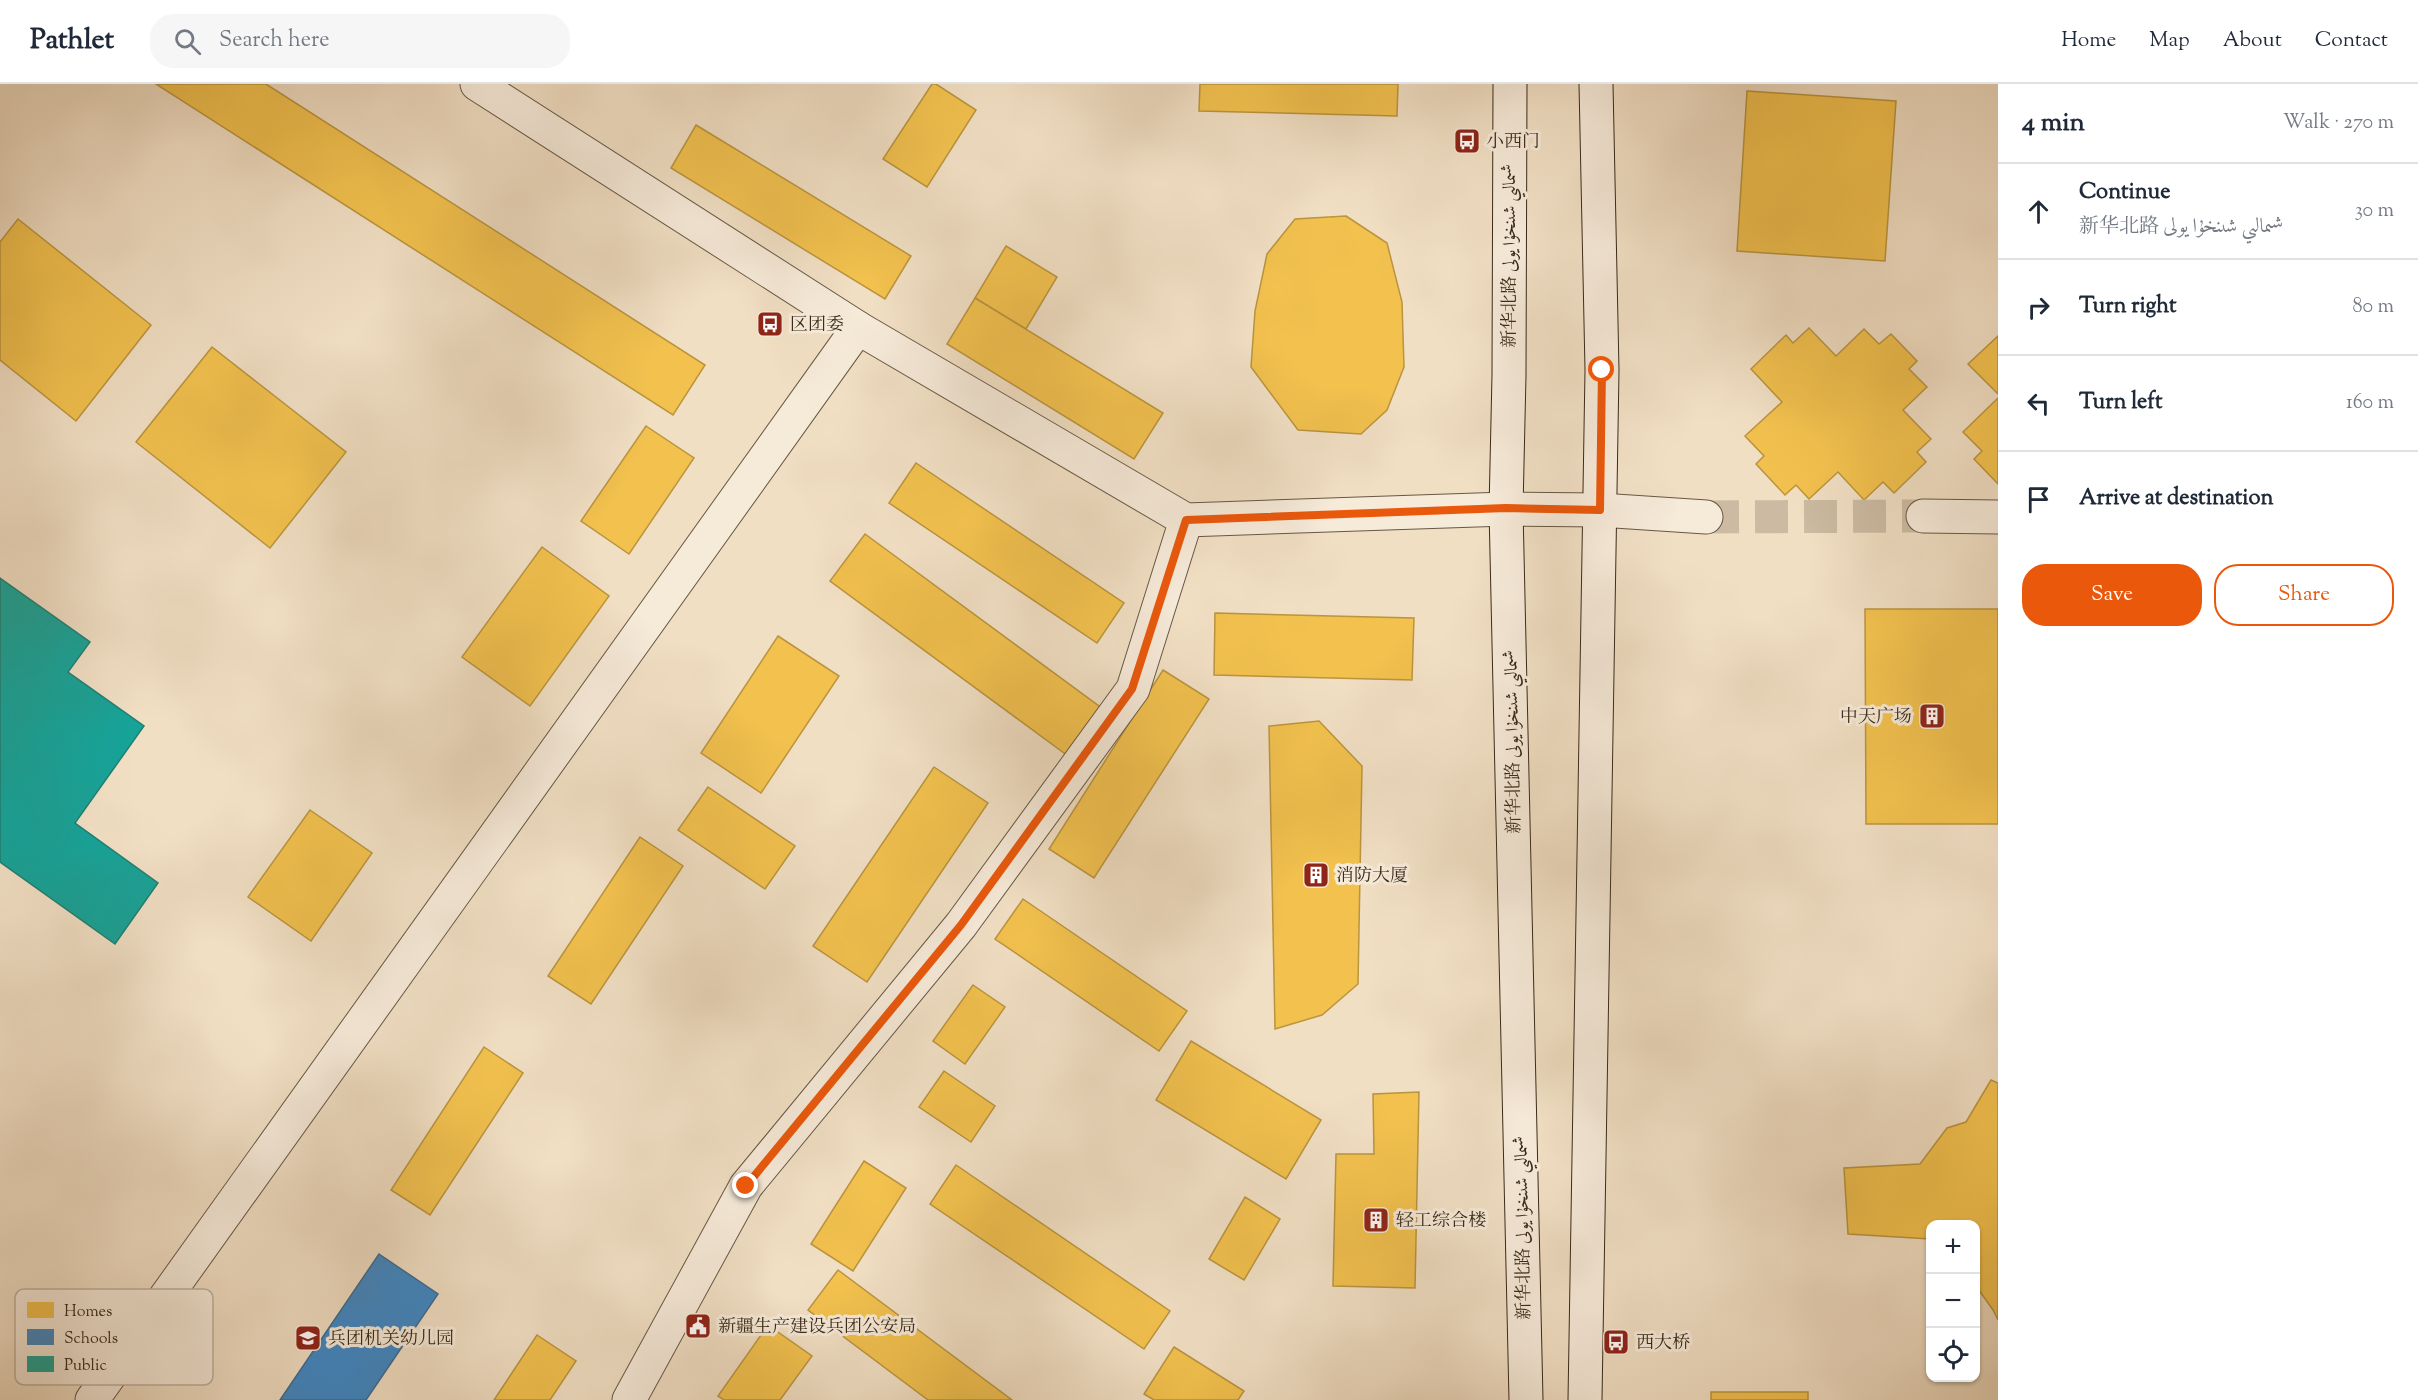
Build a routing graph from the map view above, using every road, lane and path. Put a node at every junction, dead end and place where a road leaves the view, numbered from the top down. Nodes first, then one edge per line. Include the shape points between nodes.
1 (477, 84) edge
2 (1510, 84) edge
3 (1596, 84) edge
4 (858, 328) junction
5 (1506, 508) junction
6 (1600, 510) junction
7 (1923, 516) tunnel mouth
8 (1706, 517) tunnel mouth
9 (1998, 517) edge
10 (1186, 520) junction
11 (171, 1289) edge
12 (103, 1385) edge
13 (92, 1400) edge
14 (629, 1400) edge
15 (1526, 1400) edge
16 (1585, 1400) edge

1 - 4 street
2 - 5 street, 新华北路 شىمالىي شىنخۇا يولى
3 - 6 street via 1602,370
4 - 10 street
4 - 11 street
5 - 6 street
5 - 10 street
5 - 15 street, 新华北路 شىمالىي شىنخۇا يولى
6 - 8 street
6 - 16 street
7 - 9 street
10 - 14 street via 1132,689 961,925 746,1186
12 - 13 street

